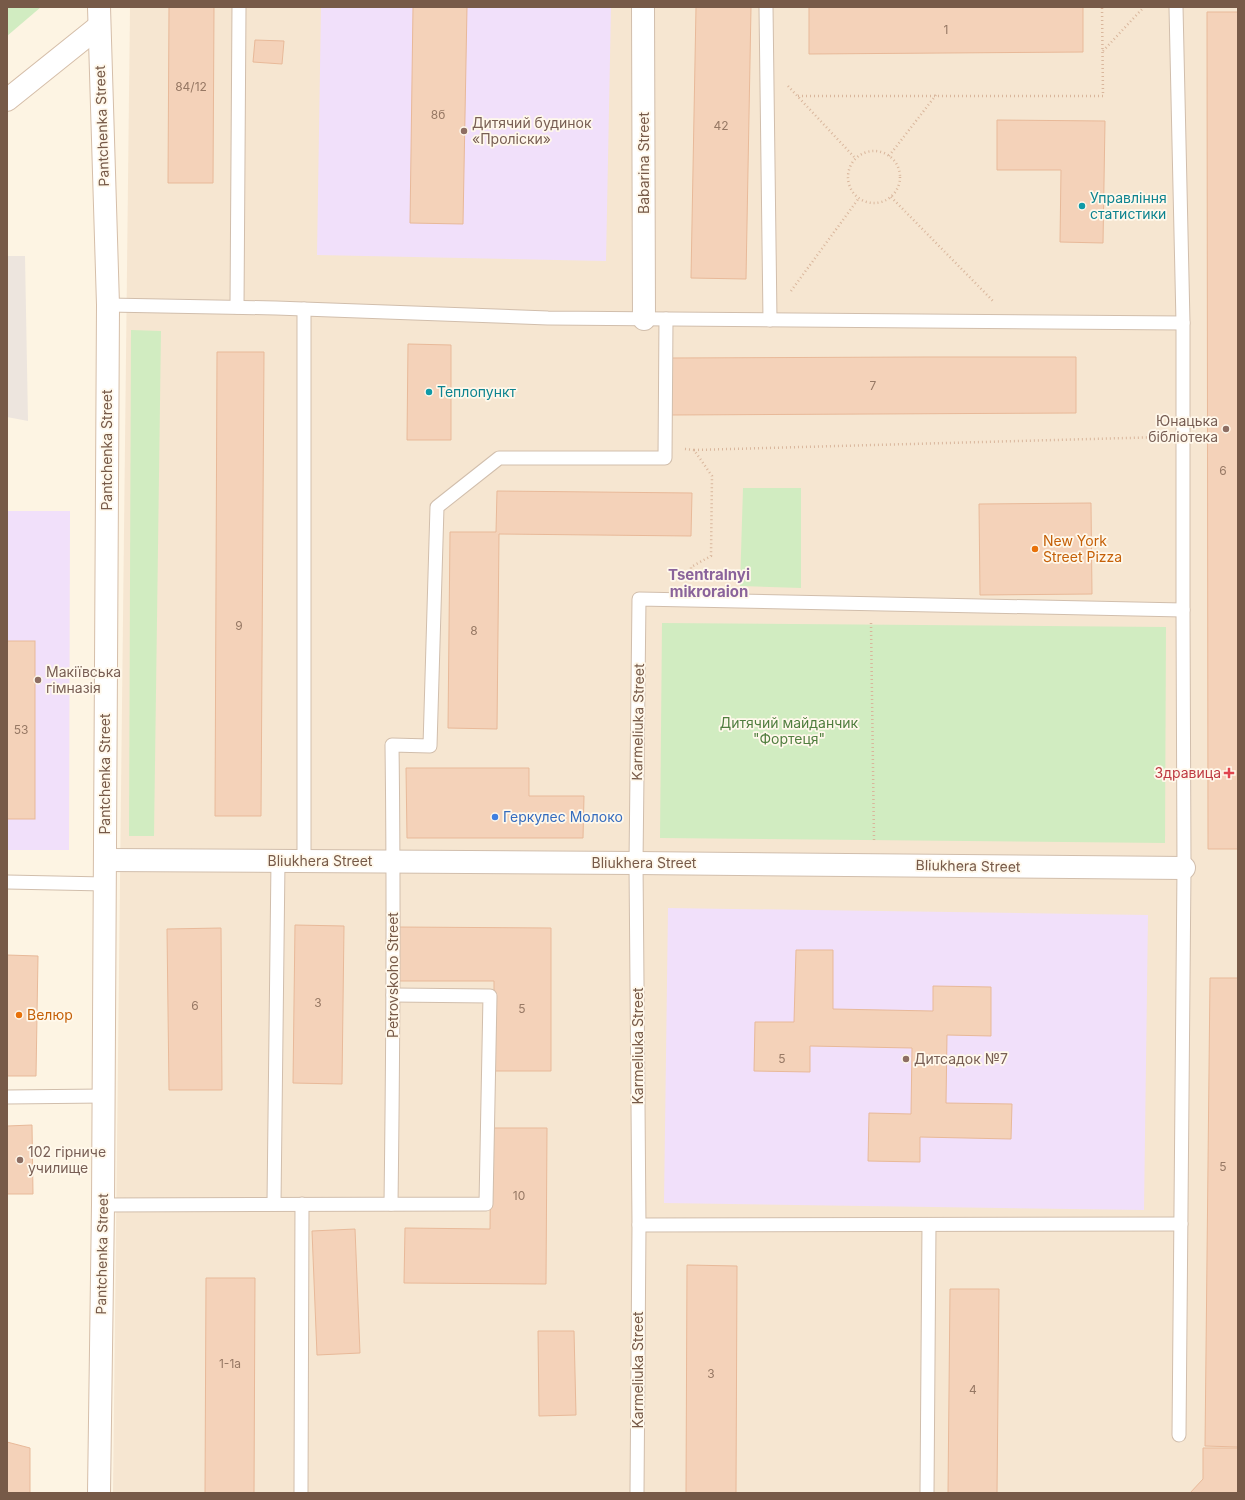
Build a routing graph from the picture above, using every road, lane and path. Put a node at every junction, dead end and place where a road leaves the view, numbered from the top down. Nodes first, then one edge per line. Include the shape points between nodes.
1 (238, 7) edge
2 (643, 7) edge
3 (766, 7) edge
4 (1102, 7) edge
5 (1144, 7) edge
6 (1176, 7) edge
7 (98, 17) edge
8 (1102, 51) junction
9 (767, 62) junction
10 (936, 95) junction
11 (798, 96) junction
12 (7, 100) edge
13 (889, 156) junction
14 (856, 159) junction
15 (891, 197) junction
16 (859, 198) junction
17 (108, 305) junction
18 (237, 307) junction
19 (304, 309) junction
20 (644, 319) junction
21 (666, 319) junction
22 (770, 320) junction
23 (1013, 322) junction
24 (1183, 323) junction
25 (1183, 436) junction
26 (694, 450) dead end
27 (1183, 610) junction
28 (871, 622) dead end
29 (105, 860) junction
30 (278, 861) junction
31 (304, 861) junction
32 (394, 862) junction
33 (636, 863) junction
34 (875, 865) junction
35 (1184, 868) junction
36 (7, 882) edge
37 (105, 884) junction
38 (393, 995) junction
39 (104, 1096) junction
40 (7, 1097) edge
41 (274, 1204) junction
42 (302, 1204) junction
43 (391, 1204) junction
44 (103, 1205) junction
45 (1181, 1224) junction
46 (639, 1225) junction
47 (928, 1225) junction
48 (1179, 1435) dead end
49 (99, 1493) edge
50 (301, 1493) edge
51 (637, 1493) edge
52 (927, 1493) edge

1 - 18 lane
2 - 20 street, Babarina Street
3 - 9 lane
4 - 8 path
5 - 8 path
6 - 24 lane
7 - 12 street
7 - 17 street, Pantchenka Street
8 - 10 path via 1103,96
9 - 11 path
9 - 22 lane
10 - 11 path
10 - 13 path
11 - 14 path
13 - 14 path via 872,151
13 - 15 path via 895,161 900,176 899,184
14 - 16 path via 848,175 853,192
15 - 16 path via 876,203
15 - 23 path
16 - 22 path
17 - 18 lane
17 - 29 street, Pantchenka Street
18 - 19 lane
19 - 20 lane
19 - 31 lane
20 - 21 lane
21 - 22 lane
21 - 32 lane, Petrovskoho Street via 665,458 499,458 437,507 430,746 392,745
22 - 23 lane
23 - 24 lane
24 - 25 lane
25 - 26 path
25 - 27 lane
27 - 33 lane, Karmeliuka Street via 639,599
27 - 35 lane
28 - 34 path
29 - 30 street, Bliukhera Street
29 - 37 street, Pantchenka Street
30 - 31 street, Bliukhera Street
30 - 41 lane
31 - 32 street, Bliukhera Street
32 - 33 street, Bliukhera Street
32 - 38 lane, Petrovskoho Street
33 - 34 street, Bliukhera Street
33 - 46 lane, Karmeliuka Street
34 - 35 street, Bliukhera Street
35 - 45 lane
36 - 37 lane
37 - 39 street, Pantchenka Street
38 - 43 lane, Petrovskoho Street
38 - 43 lane via 490,996 486,1204
39 - 40 lane
39 - 44 street, Pantchenka Street
41 - 42 lane
41 - 44 lane
42 - 43 lane
42 - 50 lane
44 - 49 street, Pantchenka Street
45 - 47 lane
45 - 48 lane
46 - 47 lane
46 - 51 lane, Karmeliuka Street
47 - 52 lane

